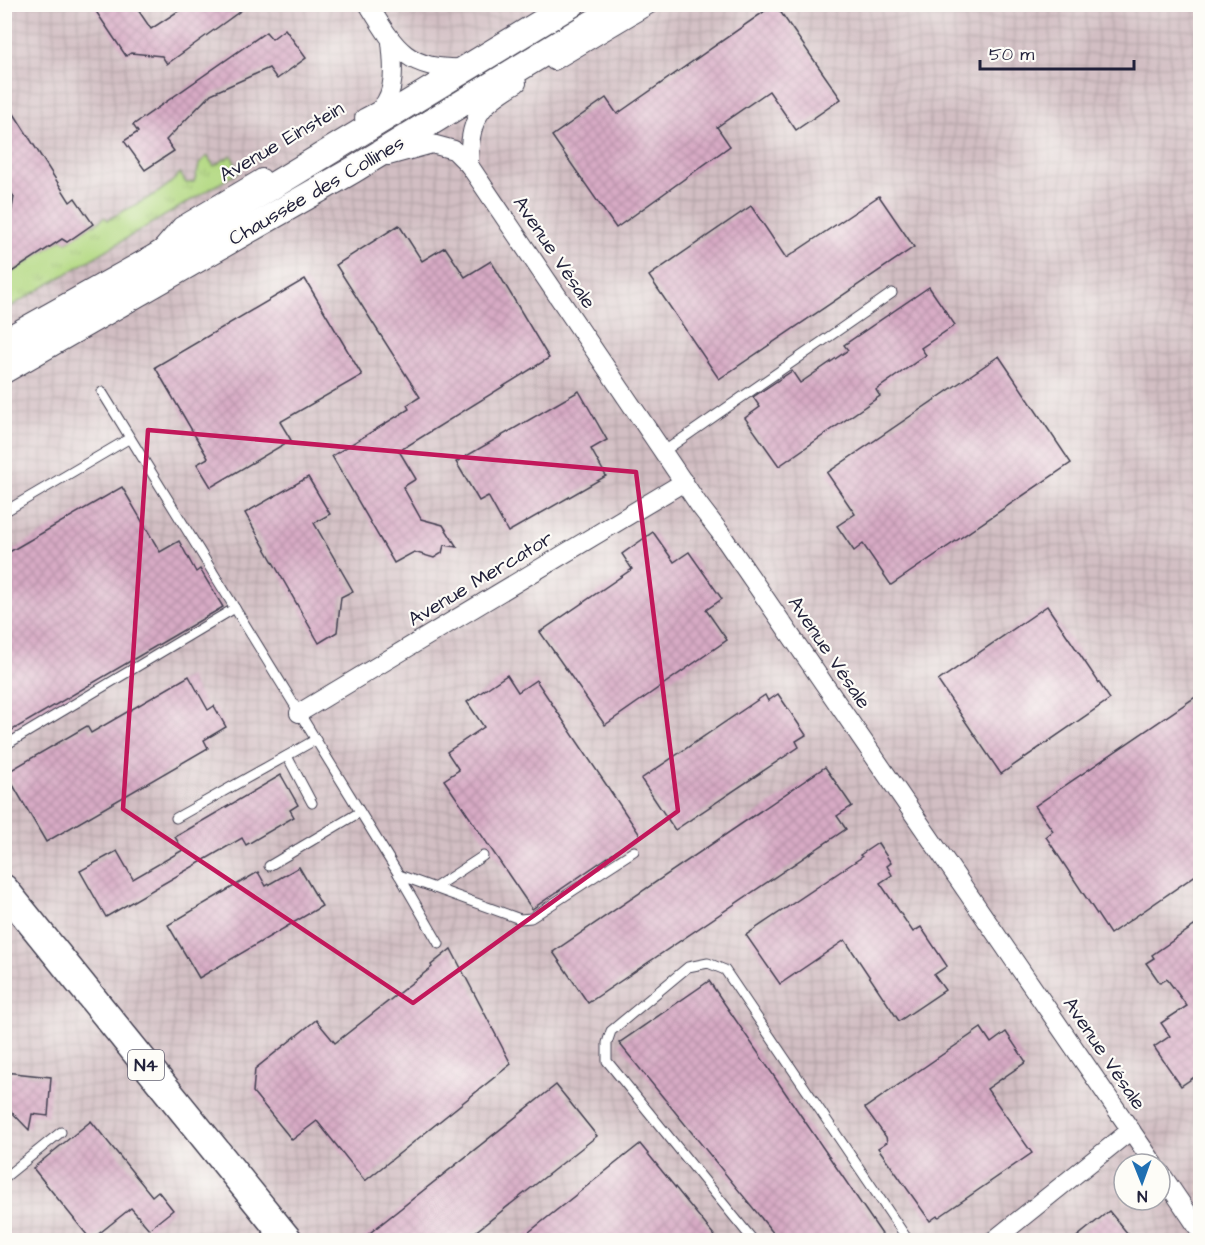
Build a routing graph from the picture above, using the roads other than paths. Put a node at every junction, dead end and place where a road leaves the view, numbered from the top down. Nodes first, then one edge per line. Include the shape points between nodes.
1 (368, 4) edge
2 (572, 4) edge
3 (624, 4) edge
4 (650, 4) edge
5 (391, 42) junction
6 (465, 68) junction
7 (469, 165) junction
8 (353, 170) junction
9 (153, 258) junction
10 (892, 294) dead end
11 (4, 342) edge
12 (4, 370) edge
13 (102, 392) dead end
14 (130, 438) junction
15 (663, 452) junction
16 (684, 482) junction
17 (4, 512) edge
18 (235, 608) junction
19 (299, 712) junction
20 (315, 740) junction
21 (4, 746) edge
22 (287, 756) junction
23 (312, 803) dead end
24 (360, 812) junction
25 (176, 818) dead end
26 (634, 851) dead end
27 (483, 856) dead end
28 (269, 866) dead end
29 (399, 875) junction
30 (434, 888) junction
31 (4, 889) edge
32 (439, 944) dead end
33 (1131, 1130) junction
34 (61, 1132) dead end
35 (1146, 1152) edge
36 (4, 1178) edge
37 (1172, 1190) edge
38 (1200, 1231) edge
39 (288, 1240) edge
40 (753, 1240) edge
41 (908, 1240) edge
42 (994, 1240) edge

1 - 5 street, Avenue Einstein
2 - 6 main road, Chaussée des Collines
3 - 8 main road, Chaussée des Collines
4 - 7 street via 508,88 480,110 470,137
5 - 6 street, Avenue Einstein via 410,58 447,68
5 - 9 street, Avenue Einstein via 394,71 381,108 181,226
6 - 9 main road, Chaussée des Collines
7 - 8 street, Avenue Vésale via 454,150 432,144
7 - 15 street, Avenue Vésale
8 - 12 main road, Chaussée des Collines
9 - 11 main road, Chaussée des Collines
10 - 15 lane
13 - 14 lane
14 - 17 lane
14 - 18 lane
15 - 16 street, Avenue Vésale
16 - 19 street, Avenue Mercator
16 - 33 street, Avenue Vésale
18 - 19 lane
18 - 21 lane
19 - 20 lane
20 - 22 lane
20 - 24 lane
22 - 23 lane
22 - 25 lane
24 - 28 lane
24 - 29 lane
26 - 30 lane via 531,918 520,919
27 - 30 lane
29 - 30 lane
29 - 32 lane
31 - 39 main road, N4
33 - 35 street, Avenue Vésale
33 - 42 street
34 - 36 lane
37 - 38 street
40 - 41 lane via 607,1061 610,1031 688,967 708,963 725,970

